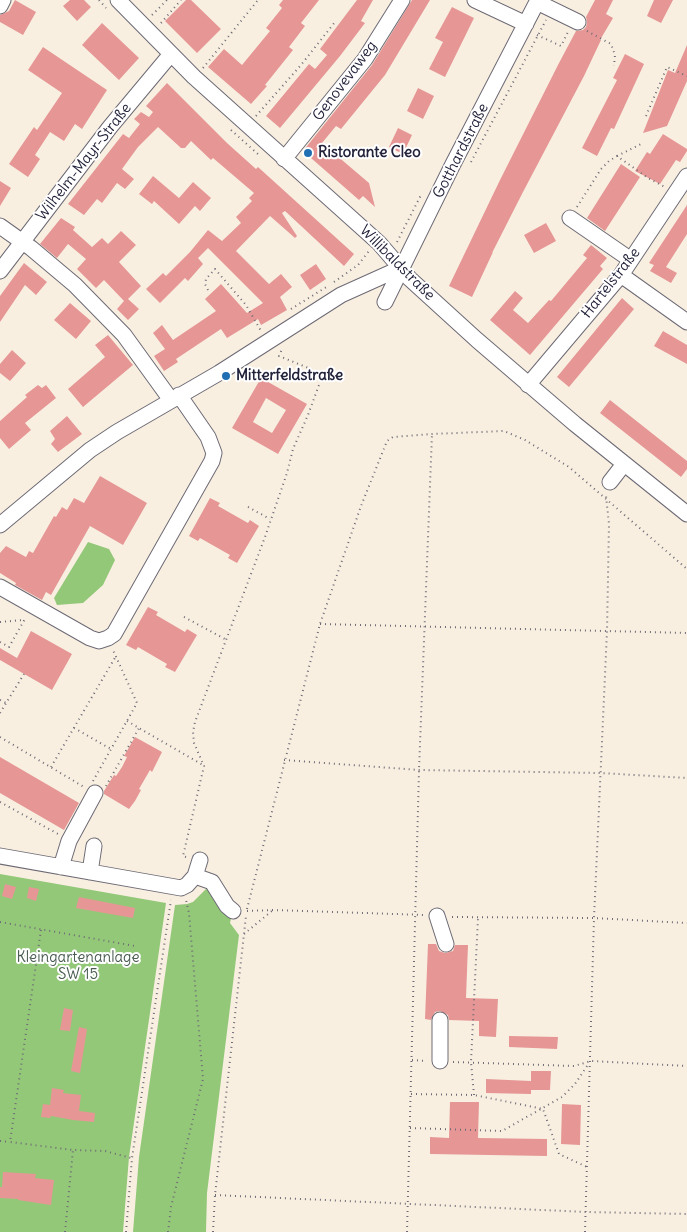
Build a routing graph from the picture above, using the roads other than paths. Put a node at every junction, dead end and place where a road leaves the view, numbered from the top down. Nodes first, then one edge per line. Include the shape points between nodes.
1 (3, 0) edge
2 (118, 0) edge
3 (402, 0) edge
4 (476, 0) edge
5 (538, 1) edge
6 (0, 6) edge
7 (526, 24) junction
8 (578, 27) road end
9 (171, 54) junction
10 (284, 158) junction
11 (687, 176) edge
12 (570, 218) road end
13 (0, 226) edge
14 (22, 241) junction
15 (631, 260) junction
16 (402, 268) junction
17 (0, 271) edge
18 (621, 275) junction
19 (385, 302) dead end
20 (687, 322) edge
21 (528, 385) junction
22 (175, 397) junction
23 (624, 464) junction
24 (610, 482) road end
25 (687, 514) edge
26 (0, 525) edge
27 (0, 587) edge
28 (92, 788) road end
29 (94, 846) dead end
30 (0, 856) edge
31 (200, 860) road end
32 (61, 866) junction
33 (90, 872) junction
34 (195, 876) junction
35 (240, 911) road end
36 (437, 916) road end
37 (446, 944) dead end
38 (440, 1020) dead end
39 (440, 1061) road end

1 - 6 street
2 - 9 street, Willibaldstraße
3 - 10 street, Genovevaweg via 365,60
4 - 7 street
5 - 7 street, Gotthardstraße
5 - 8 street
7 - 16 street, Gotthardstraße
9 - 10 street, Willibaldstraße
9 - 14 street, Wilhelm-Mayr-Straße
10 - 16 street, Willibaldstraße
11 - 15 street, Hartelstraße
12 - 15 street
13 - 14 street
14 - 17 street, Wilhelm-Mayr-Straße
14 - 22 street via 75,285 124,335
15 - 18 street, Hartelstraße
16 - 19 street, Gotthardstraße
16 - 21 street, Willibaldstraße via 427,295
16 - 22 street via 341,295
18 - 20 street
18 - 21 street, Hartelstraße
21 - 23 street, Willibaldstraße
22 - 26 street via 90,450
22 - 27 street via 208,437 214,453 212,461 114,634 99,640 90,638
23 - 24 street
23 - 25 street, Willibaldstraße
28 - 32 street
29 - 33 street
30 - 32 street
31 - 34 street
32 - 33 street
33 - 34 street via 177,888 187,885
34 - 35 street via 212,882 227,906
36 - 37 street
38 - 39 street

